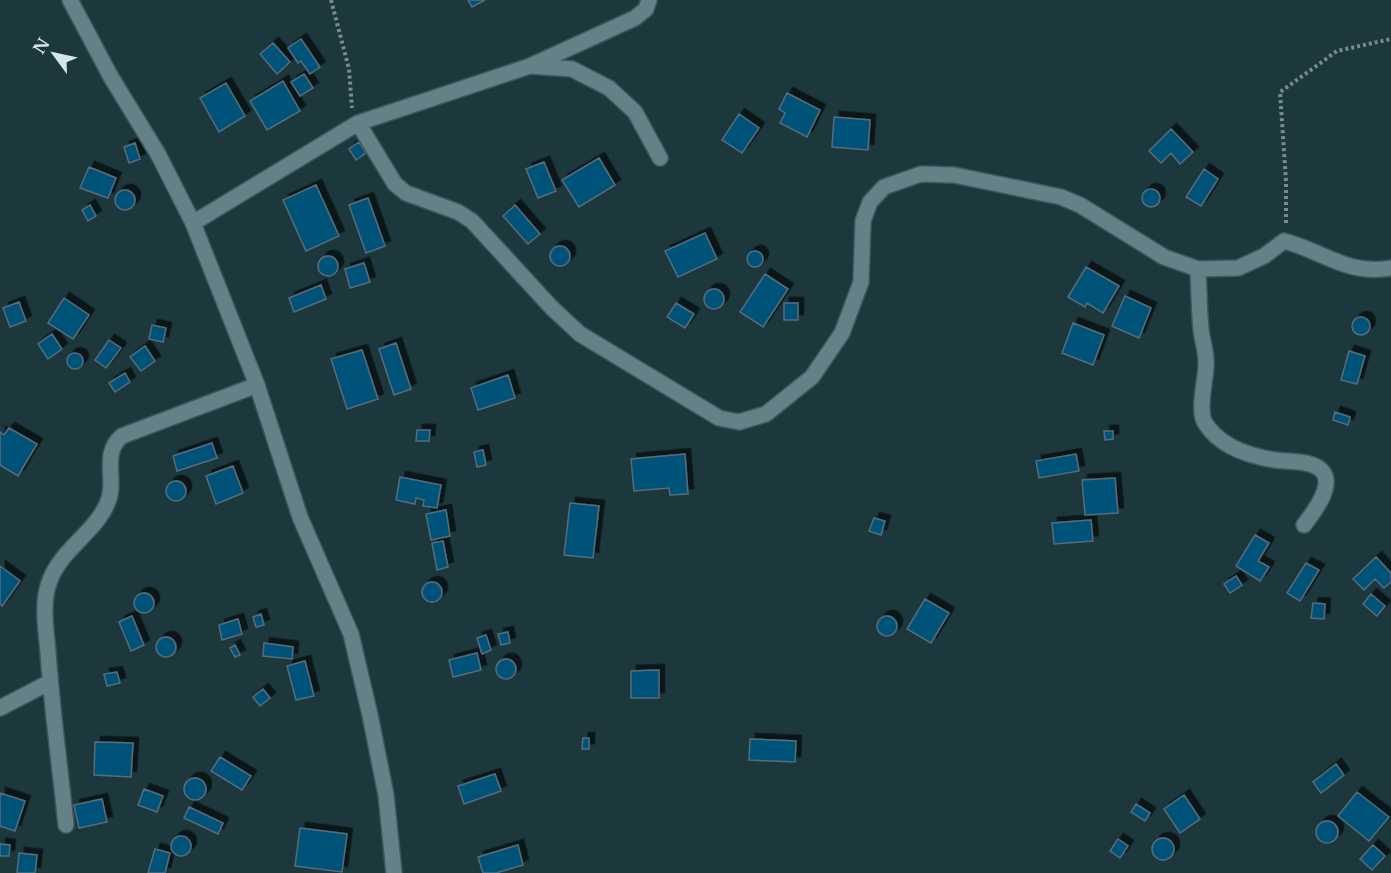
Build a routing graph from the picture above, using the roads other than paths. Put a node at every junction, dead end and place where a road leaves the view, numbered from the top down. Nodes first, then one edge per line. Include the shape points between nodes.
1 (70, 0) edge
2 (649, 0) edge
3 (530, 66) junction
4 (358, 123) junction
5 (660, 158) dead end
6 (194, 223) junction
7 (1391, 268) edge
8 (1198, 269) junction
9 (256, 385) junction
10 (1304, 525) dead end
11 (50, 682) junction
12 (0, 708) edge
13 (66, 825) dead end
14 (394, 873) edge

1 - 6 street
2 - 3 street via 635,18
3 - 4 street
3 - 5 street via 572,69 609,88 635,112
4 - 6 street
4 - 8 street via 395,184 406,193 472,220 580,334 719,418 739,422 766,414 812,377 842,333 861,282 863,221 870,202 884,187 921,174 954,175 1061,197 1164,257
6 - 9 street
7 - 8 street via 1375,271 1341,265 1284,241 1238,268
8 - 10 street via 1207,362 1201,409 1204,422 1229,447 1323,471 1324,493
9 - 11 street via 116,441 109,462 108,501 101,515 62,557 45,598
9 - 14 street via 300,517 351,634 386,795
11 - 12 street
11 - 13 street

